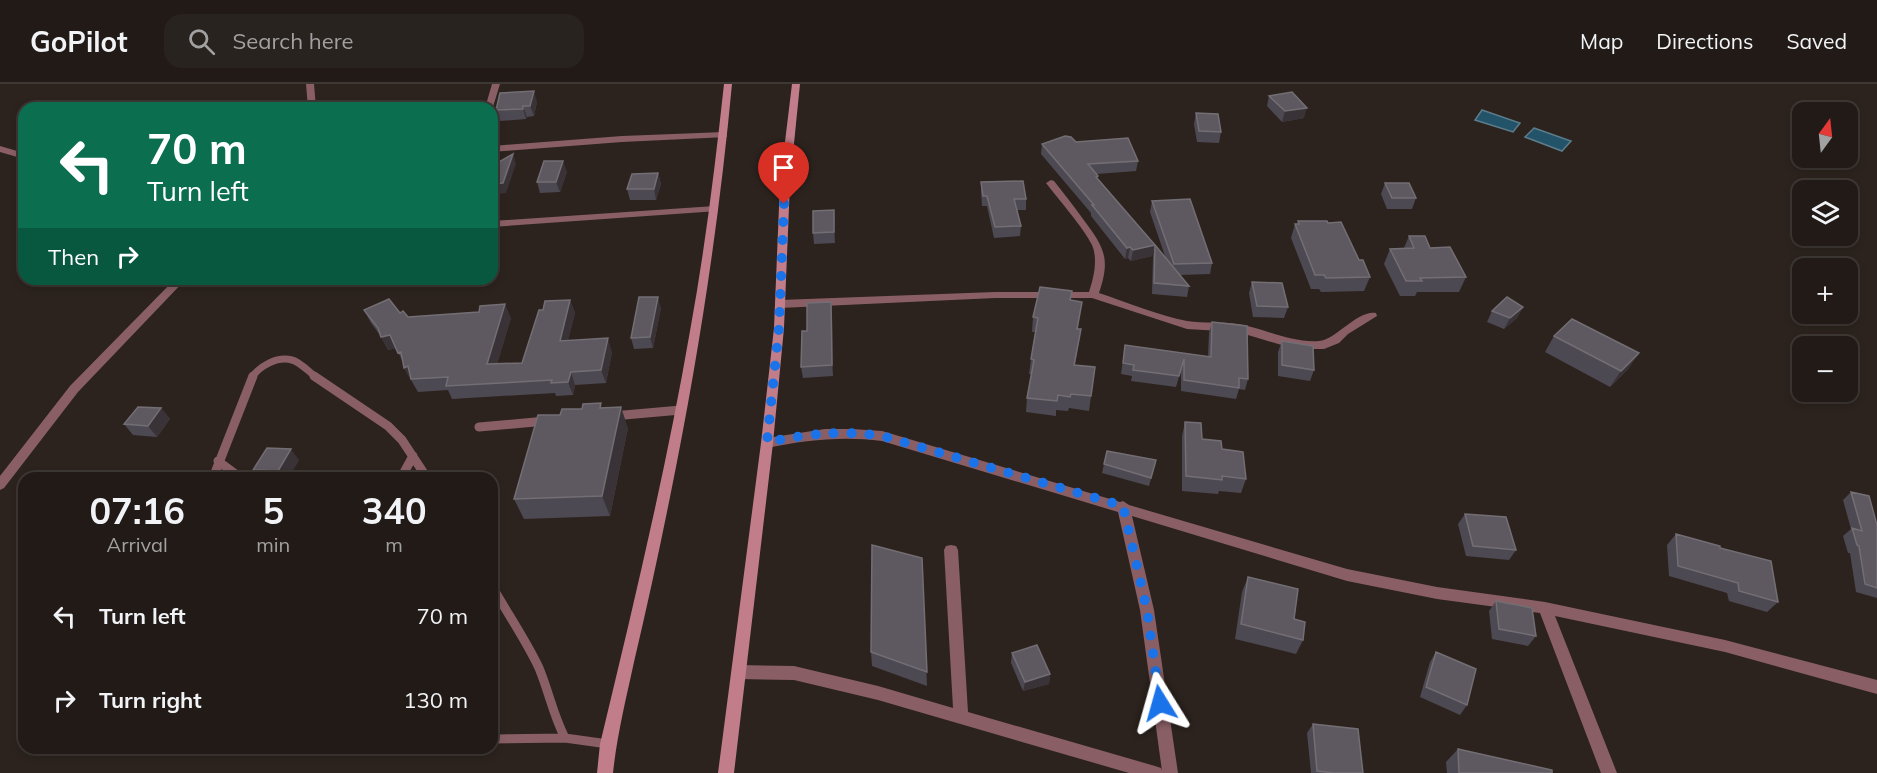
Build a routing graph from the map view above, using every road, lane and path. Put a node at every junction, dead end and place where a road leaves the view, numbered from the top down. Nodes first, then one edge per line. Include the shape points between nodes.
1 (310, 84) edge
2 (496, 84) edge
3 (728, 84) edge
4 (796, 84) edge
5 (312, 102) edge
6 (491, 102) edge
7 (724, 135) junction
8 (0, 149) edge
9 (498, 149) edge
10 (18, 154) edge
11 (1051, 183) dead end
12 (715, 209) junction
13 (498, 224) edge
14 (175, 285) edge
15 (1093, 295) junction
16 (780, 304) junction
17 (1372, 316) dead end
18 (681, 410) junction
19 (598, 417) edge
20 (551, 421) edge
21 (479, 427) dead end
22 (767, 442) junction
23 (413, 456) junction
24 (218, 461) junction
25 (215, 472) edge
26 (233, 472) edge
27 (404, 472) edge
28 (423, 472) edge
29 (0, 484) edge
30 (1123, 506) junction
31 (951, 550) dead end
32 (498, 596) edge
33 (1545, 608) junction
34 (739, 672) junction
35 (1877, 687) edge
36 (961, 717) junction
37 (565, 738) junction
38 (498, 739) edge
39 (608, 744) junction
40 (605, 773) edge
41 (726, 773) edge
42 (1155, 773) edge
43 (1170, 773) edge
44 (1609, 773) edge

1 - 5 street
2 - 6 street
3 - 7 street
4 - 16 street via 785,183
7 - 9 street
7 - 12 street
8 - 10 street
11 - 15 street via 1096,243 1101,261
12 - 13 street
12 - 18 street
14 - 29 street via 74,389
15 - 16 street
15 - 17 street via 1187,325 1238,328 1311,345 1335,340
16 - 22 street
18 - 19 lane
18 - 39 street
20 - 21 lane
22 - 30 street via 817,433 882,436
22 - 34 street
23 - 24 lane via 388,426 293,360 281,359 261,366 253,375
23 - 27 lane
23 - 28 lane
24 - 25 lane
24 - 26 lane
30 - 33 street via 1347,575
30 - 43 street via 1147,610
31 - 36 street
32 - 37 lane via 537,664
33 - 35 street via 1725,646
33 - 44 street
34 - 36 street via 794,673
34 - 41 street
36 - 42 street
37 - 38 lane
37 - 39 lane
39 - 40 street

